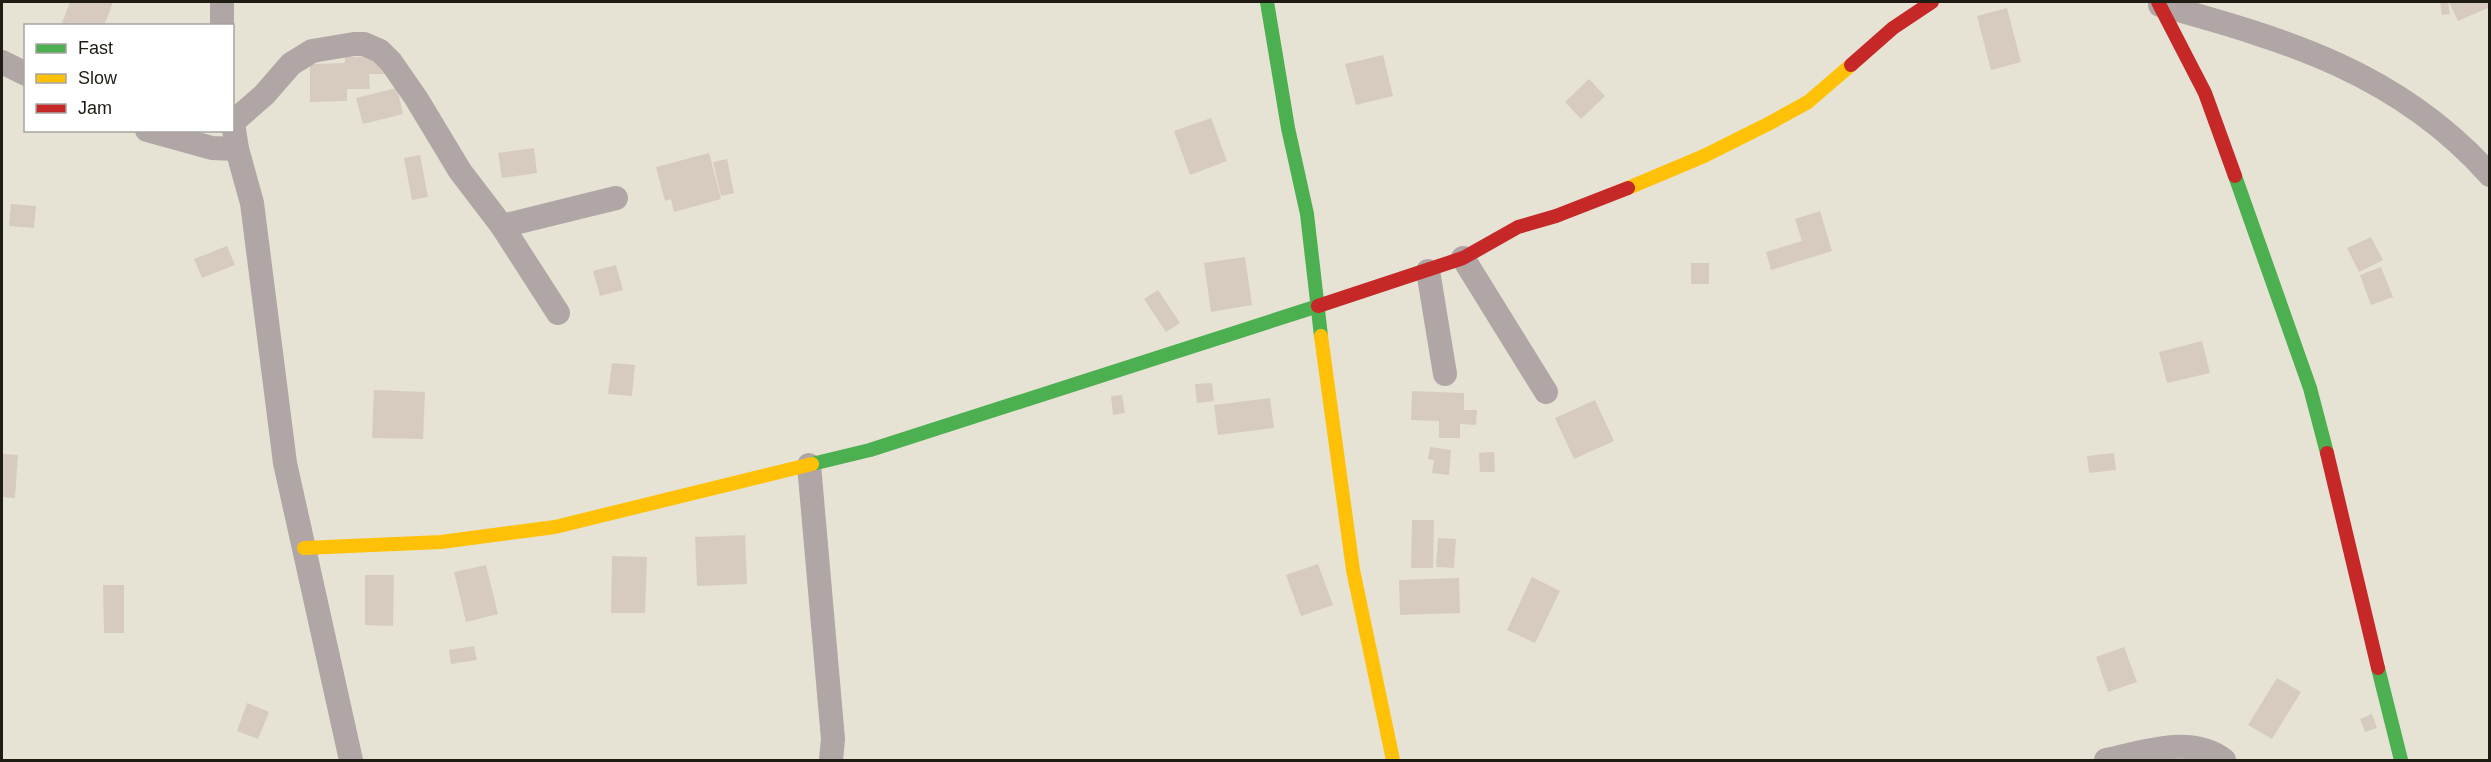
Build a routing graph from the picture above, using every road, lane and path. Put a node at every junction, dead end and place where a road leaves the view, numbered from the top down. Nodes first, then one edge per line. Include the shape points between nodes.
1 (222, 2) edge
2 (1267, 2) edge
3 (1932, 2) edge
4 (2159, 3) edge
5 (222, 24) edge
6 (2, 62) edge
7 (24, 73) edge
8 (234, 121) edge
9 (234, 129) edge
10 (154, 132) edge
11 (237, 149) junction
12 (2486, 164) edge
13 (616, 198) dead end
14 (502, 226) junction
15 (1462, 258) junction
16 (1428, 271) junction
17 (1317, 305) junction
18 (558, 313) dead end
19 (1444, 374) dead end
20 (1546, 392) dead end
21 (809, 465) junction
22 (304, 548) junction
23 (351, 760) edge
24 (831, 760) edge
25 (1393, 760) edge
26 (2106, 760) edge
27 (2224, 760) edge
28 (2401, 760) edge

1 - 5 street
2 - 17 street via 1307,214
3 - 15 street via 1893,28 1808,102 1770,123 1704,156 1518,228
4 - 12 street via 2263,33 2324,56 2409,104
4 - 28 street via 2205,93 2310,388
6 - 7 street
8 - 14 street via 291,64 312,51 364,44 380,51 391,62 460,171
9 - 11 street
10 - 11 street via 212,148
11 - 22 street via 252,203 285,463
13 - 14 street
14 - 18 street
15 - 16 street
15 - 20 street
16 - 17 street
16 - 19 street
17 - 21 street via 925,435
17 - 25 street via 1353,570
21 - 22 street via 555,527 441,542
21 - 24 street via 833,739
22 - 23 street
26 - 27 street via 2165,746 2204,750

